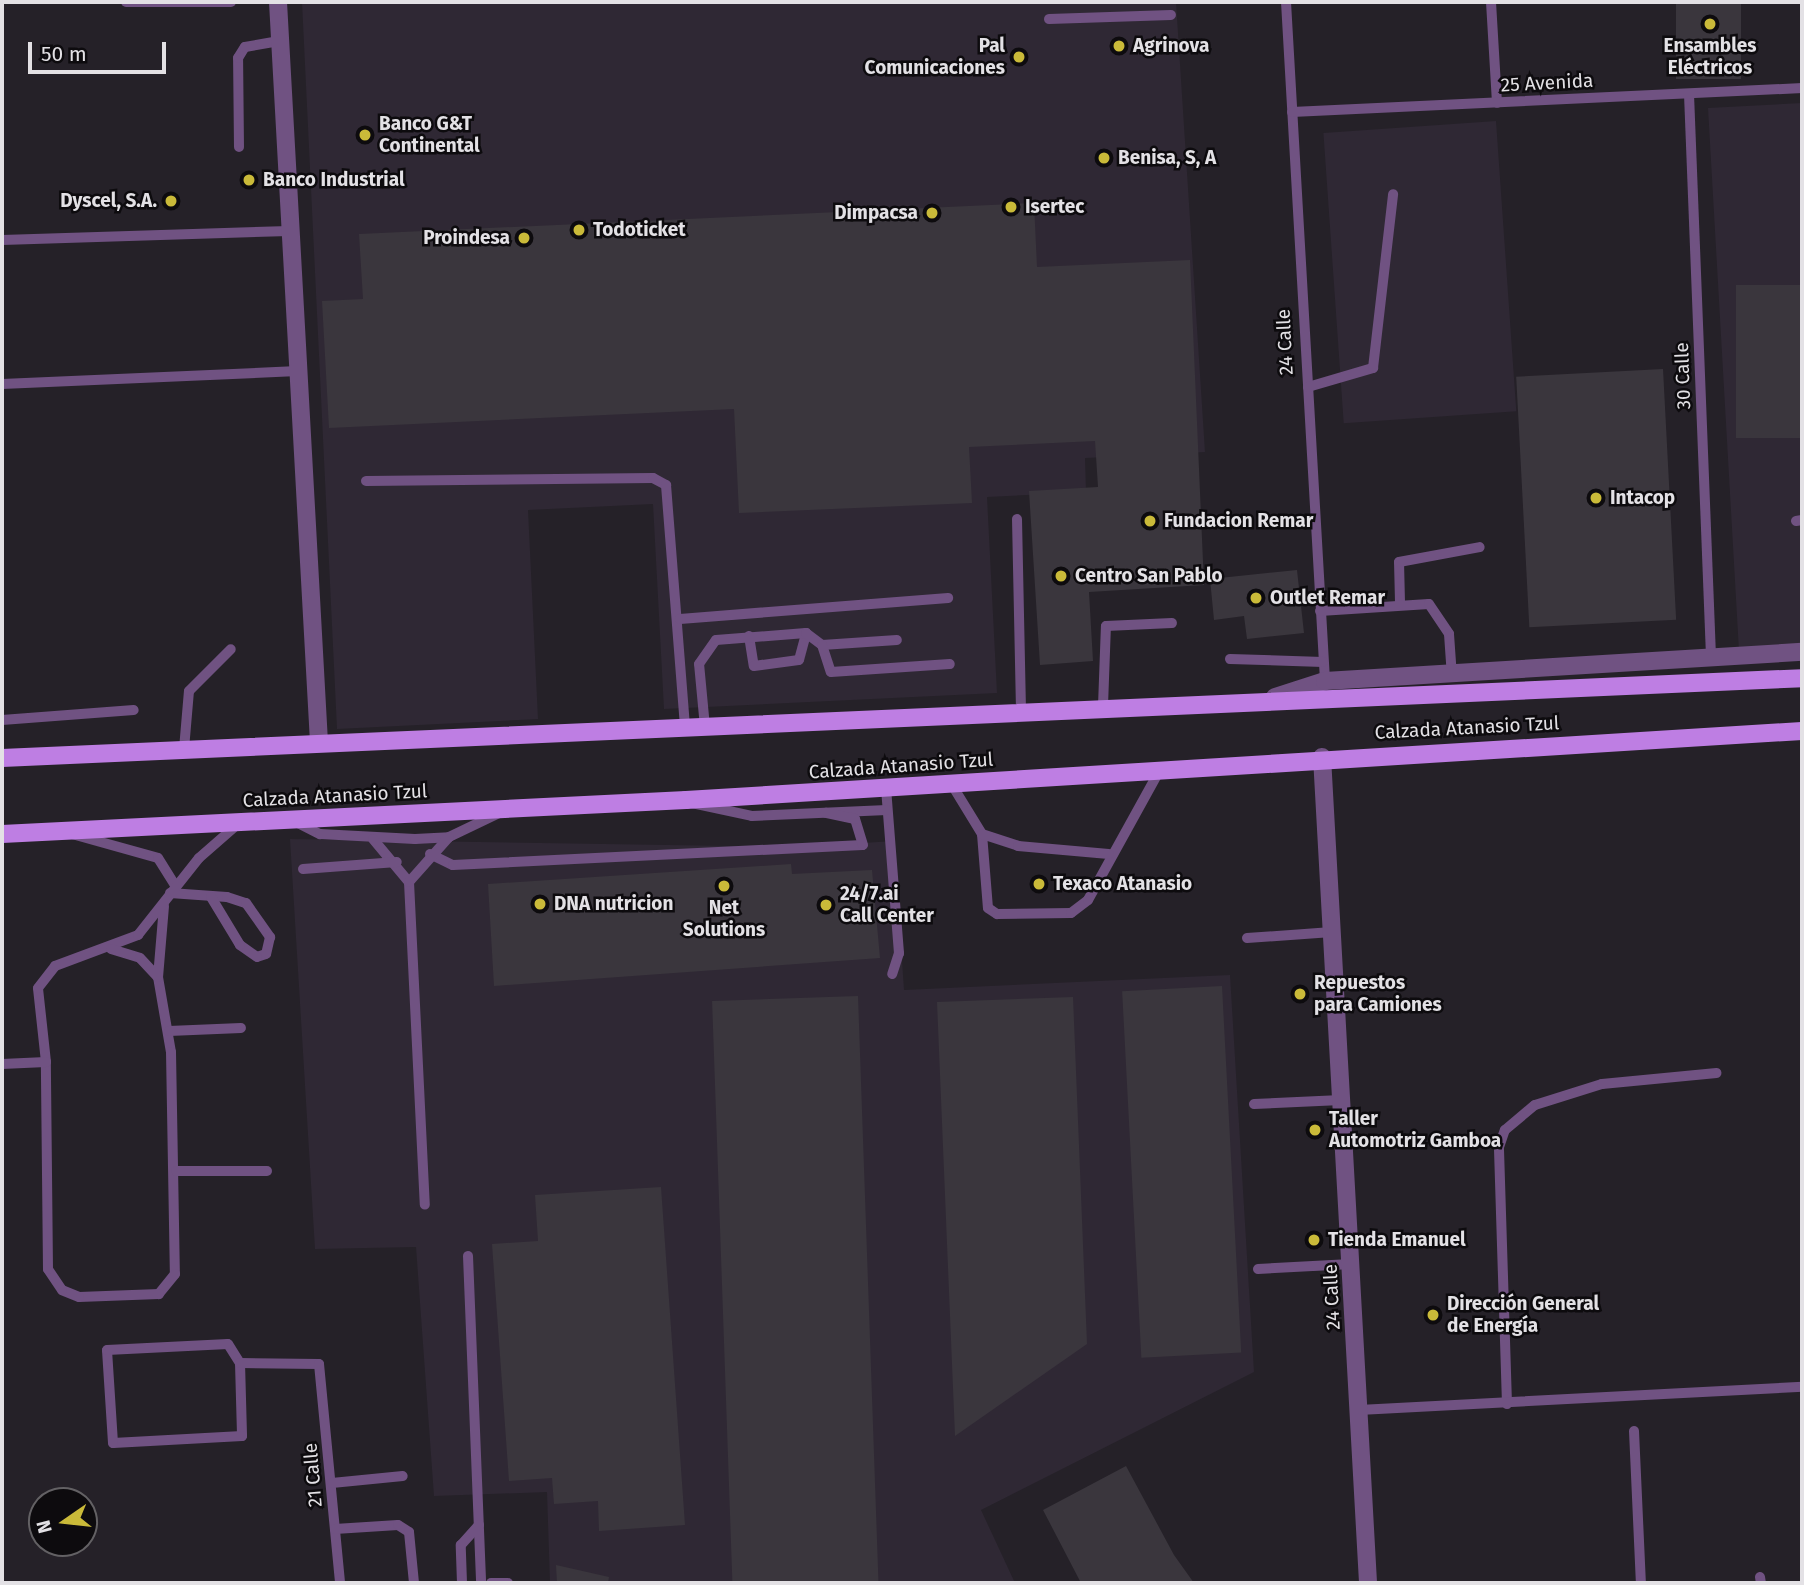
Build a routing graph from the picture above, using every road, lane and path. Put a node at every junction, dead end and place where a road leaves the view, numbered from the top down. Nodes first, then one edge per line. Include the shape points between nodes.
1 (126, 2) edge
2 (231, 2) edge
3 (278, 2) edge
4 (1286, 2) edge
5 (1491, 2) edge
6 (1171, 15) dead end
7 (1049, 19) dead end
8 (280, 41) junction
9 (1802, 88) edge
10 (1689, 94) junction
11 (1497, 103) junction
12 (1292, 112) junction
13 (239, 147) dead end
14 (1393, 194) dead end
15 (289, 231) junction
16 (2, 240) edge
17 (298, 371) junction
18 (2, 384) edge
19 (1308, 387) junction
20 (366, 481) dead end
21 (1017, 519) dead end
22 (1480, 547) dead end
23 (948, 598) dead end
24 (1400, 602) junction
25 (1320, 611) junction
26 (680, 619) junction
27 (1172, 623) dead end
28 (806, 633) junction
29 (749, 636) junction
30 (897, 640) dead end
31 (822, 646) junction
32 (231, 649) dead end
33 (1802, 652) edge
34 (1711, 656) junction
35 (1230, 659) dead end
36 (1323, 662) junction
37 (950, 664) dead end
38 (1452, 673) junction
39 (1802, 678) edge
40 (1325, 681) junction
41 (1275, 697) junction
42 (1103, 706) junction
43 (1021, 709) junction
44 (134, 710) dead end
45 (2, 720) edge
46 (685, 727) junction
47 (705, 727) junction
48 (1802, 731) edge
49 (319, 743) junction
50 (184, 749) junction
51 (1322, 757) junction
52 (2, 758) edge
53 (1162, 766) junction
54 (952, 785) junction
55 (886, 788) junction
56 (686, 800) junction
57 (508, 808) junction
58 (887, 810) junction
59 (826, 813) junction
60 (291, 820) junction
61 (240, 823) junction
62 (62, 831) junction
63 (2, 834) edge
64 (982, 834) junction
65 (449, 837) junction
66 (373, 839) junction
67 (430, 854) junction
68 (1109, 854) junction
69 (397, 862) junction
70 (303, 869) dead end
71 (409, 882) junction
72 (173, 889) junction
73 (211, 897) junction
74 (164, 906) junction
75 (1332, 932) junction
76 (1247, 938) dead end
77 (110, 948) junction
78 (892, 974) dead end
79 (158, 977) junction
80 (241, 1028) dead end
81 (169, 1031) junction
82 (46, 1062) junction
83 (2, 1064) edge
84 (1716, 1073) dead end
85 (1341, 1100) junction
86 (1254, 1104) dead end
87 (176, 1171) junction
88 (267, 1171) dead end
89 (425, 1205) dead end
90 (468, 1256) dead end
91 (1351, 1264) junction
92 (1258, 1269) dead end
93 (240, 1363) junction
94 (1802, 1387) edge
95 (1507, 1404) junction
96 (1359, 1410) junction
97 (1634, 1431) dead end
98 (403, 1476) dead end
99 (332, 1483) junction
100 (479, 1525) junction
101 (335, 1529) junction
102 (340, 1583) edge
103 (414, 1583) edge
104 (462, 1583) edge
105 (481, 1583) edge
106 (491, 1583) edge
107 (508, 1583) edge
108 (1368, 1583) edge
109 (1641, 1583) edge

1 - 2 lane
3 - 8 street
4 - 12 lane, 24 Calle
5 - 11 lane
6 - 7 lane
8 - 13 lane via 245,47 238,58
8 - 15 street
9 - 10 lane, 25 Avenida
10 - 11 lane, 25 Avenida
10 - 34 lane, 30 Calle
11 - 12 lane, 25 Avenida
12 - 19 lane, 24 Calle
14 - 19 lane via 1373,368
15 - 16 lane
15 - 17 street
17 - 18 lane
17 - 49 street
19 - 25 lane, 24 Calle
20 - 26 lane via 653,478 666,485 672,500
21 - 43 lane
22 - 24 lane via 1399,562
23 - 26 lane
24 - 25 lane
24 - 38 lane via 1429,604 1444,618
25 - 36 lane, 24 Calle
26 - 46 lane
27 - 42 lane via 1106,626
28 - 29 lane
28 - 29 lane via 799,660 754,666
28 - 31 lane
29 - 47 lane via 716,640 706,649 699,664
30 - 31 lane
31 - 37 lane via 831,672
32 - 50 lane via 189,691
33 - 34 street, Calzada Atanasio Tzul
34 - 38 street, Calzada Atanasio Tzul
35 - 36 lane
36 - 40 lane, 24 Calle
38 - 40 street, Calzada Atanasio Tzul
39 - 41 main road, Calzada Atanasio Tzul
40 - 41 street, Calzada Atanasio Tzul
41 - 42 main road, Calzada Atanasio Tzul
42 - 43 main road, Calzada Atanasio Tzul
43 - 47 main road, Calzada Atanasio Tzul
44 - 45 lane
46 - 47 main road, Calzada Atanasio Tzul
46 - 49 main road, Calzada Atanasio Tzul
48 - 51 main road, Calzada Atanasio Tzul
49 - 50 main road, Calzada Atanasio Tzul
50 - 52 main road, Calzada Atanasio Tzul
51 - 53 main road, Calzada Atanasio Tzul
51 - 75 street, 24 Calle
53 - 54 main road, Calzada Atanasio Tzul
53 - 68 lane
54 - 55 main road, Calzada Atanasio Tzul
54 - 64 lane
55 - 56 main road, Calzada Atanasio Tzul
55 - 58 lane
56 - 57 main road, Calzada Atanasio Tzul
56 - 59 lane via 714,813
57 - 60 main road, Calzada Atanasio Tzul
57 - 65 lane
58 - 59 lane
58 - 78 lane via 899,953
59 - 67 lane via 855,819 863,845 453,865
60 - 61 main road, Calzada Atanasio Tzul
60 - 66 lane via 320,834
61 - 62 main road, Calzada Atanasio Tzul
61 - 72 lane
62 - 63 main road, Calzada Atanasio Tzul
62 - 72 lane via 104,848 158,858
64 - 68 lane via 1018,846
64 - 68 lane via 988,908 997,914 1070,913 1088,900
65 - 66 lane
65 - 67 lane
66 - 69 lane
67 - 71 lane
69 - 70 lane
69 - 71 lane
71 - 89 lane
72 - 73 lane
72 - 74 lane
73 - 73 lane via 246,903 270,937 266,954 257,957 240,946
74 - 77 lane via 138,935
74 - 79 lane
75 - 76 lane
75 - 85 street, 24 Calle
77 - 79 lane via 128,951
77 - 82 lane via 61,963 41,981 37,996
79 - 81 lane
80 - 81 lane
81 - 87 lane
82 - 83 lane
82 - 87 lane via 47,1260 61,1290 79,1297 152,1295 170,1286
84 - 95 lane via 1602,1084 1535,1104 1505,1130 1499,1147
85 - 86 lane
85 - 91 street, 24 Calle
87 - 88 lane
90 - 100 lane
91 - 92 lane
91 - 96 street, 24 Calle
93 - 93 lane via 228,1344 107,1350 113,1443 242,1436
93 - 99 lane, 21 Calle via 318,1364
94 - 95 lane
95 - 96 lane
96 - 108 street, 24 Calle
97 - 109 lane
98 - 99 lane
99 - 101 lane, 21 Calle
100 - 104 lane via 461,1545
100 - 105 lane
101 - 102 lane, 21 Calle
101 - 103 lane via 398,1525 409,1532
106 - 107 lane

